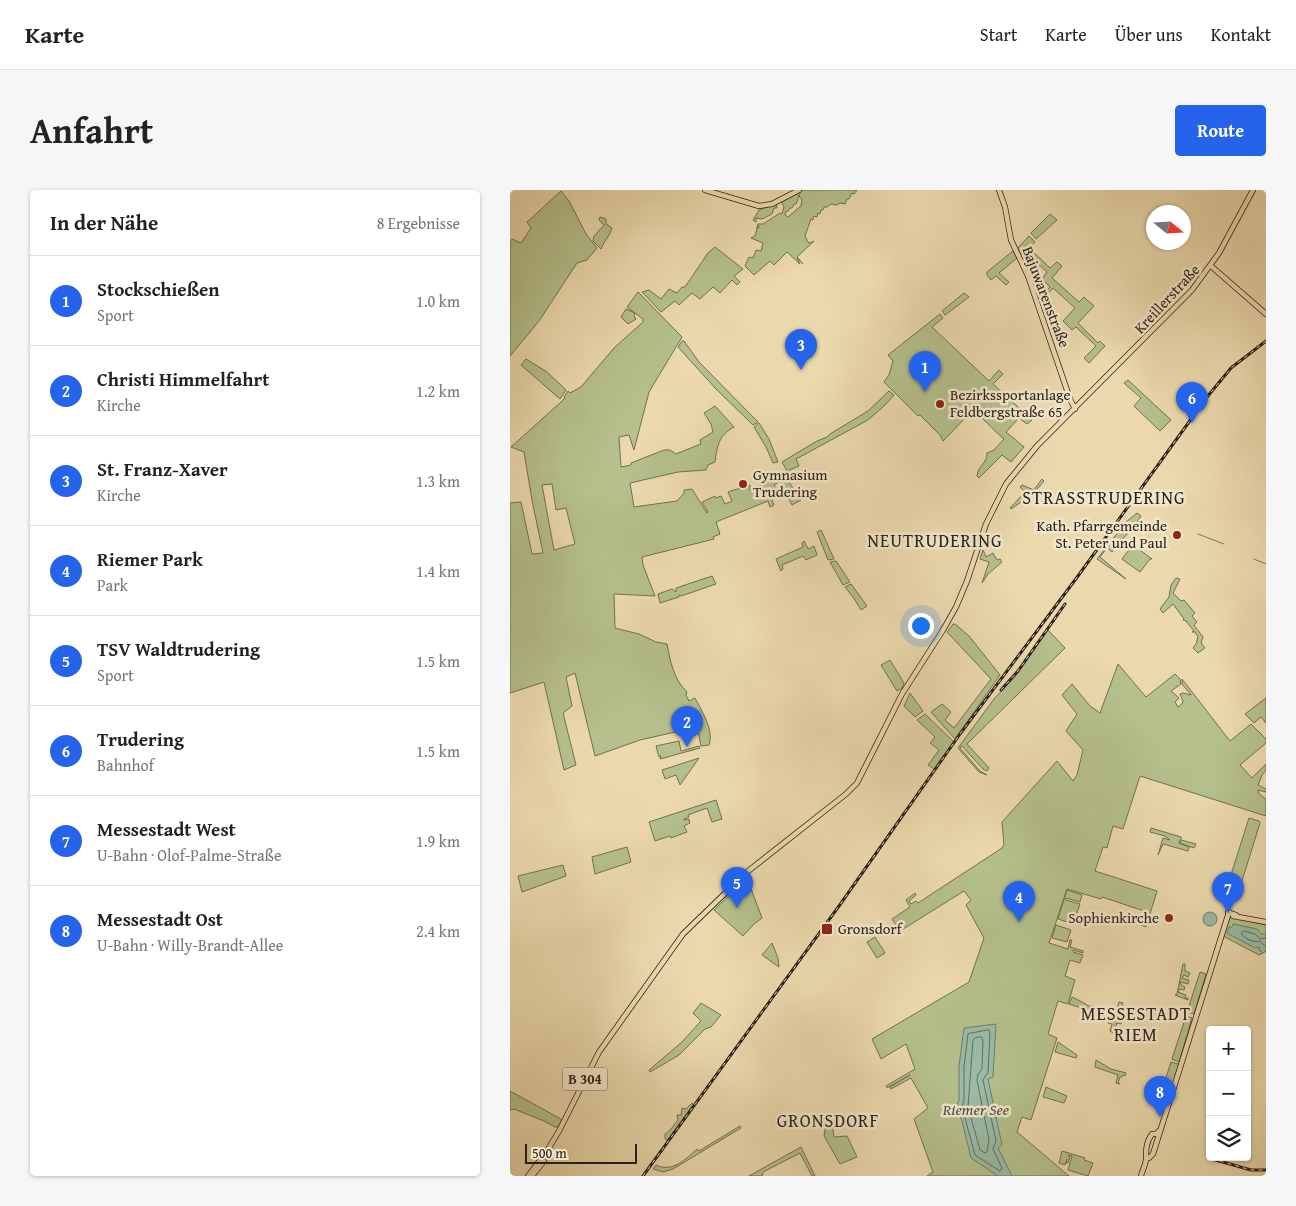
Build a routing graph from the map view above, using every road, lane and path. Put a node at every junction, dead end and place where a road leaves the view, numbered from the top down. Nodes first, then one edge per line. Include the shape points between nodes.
1 (705, 190) edge
2 (713, 190) edge
3 (793, 190) edge
4 (799, 190) edge
5 (999, 190) edge
6 (1255, 190) edge
7 (1212, 267) junction
8 (1266, 314) edge
9 (1075, 409) junction
10 (1266, 922) edge
11 (566, 1121) junction
12 (1157, 1137) junction
13 (1147, 1157) junction
14 (528, 1176) edge
15 (532, 1176) edge
16 (1142, 1176) edge

1 - 4 main road via 759,206 772,204
2 - 3 main road via 762,204
5 - 9 main road, Bajuwarenstraße via 1011,240 1026,271
6 - 7 main road, Kreillerstraße / B 304
7 - 8 main road
7 - 9 main road, Kreillerstraße / B 304 via 1180,304
9 - 11 main road, B 304 via 1023,462 1000,494 956,607 902,694 858,780 843,797 747,873 694,925 599,1058
10 - 12 main road via 1228,913
11 - 14 main road, B 304
11 - 15 main road, B 304
12 - 13 main road via 1152,1156
12 - 13 main road via 1149,1136 1144,1152
13 - 16 main road

